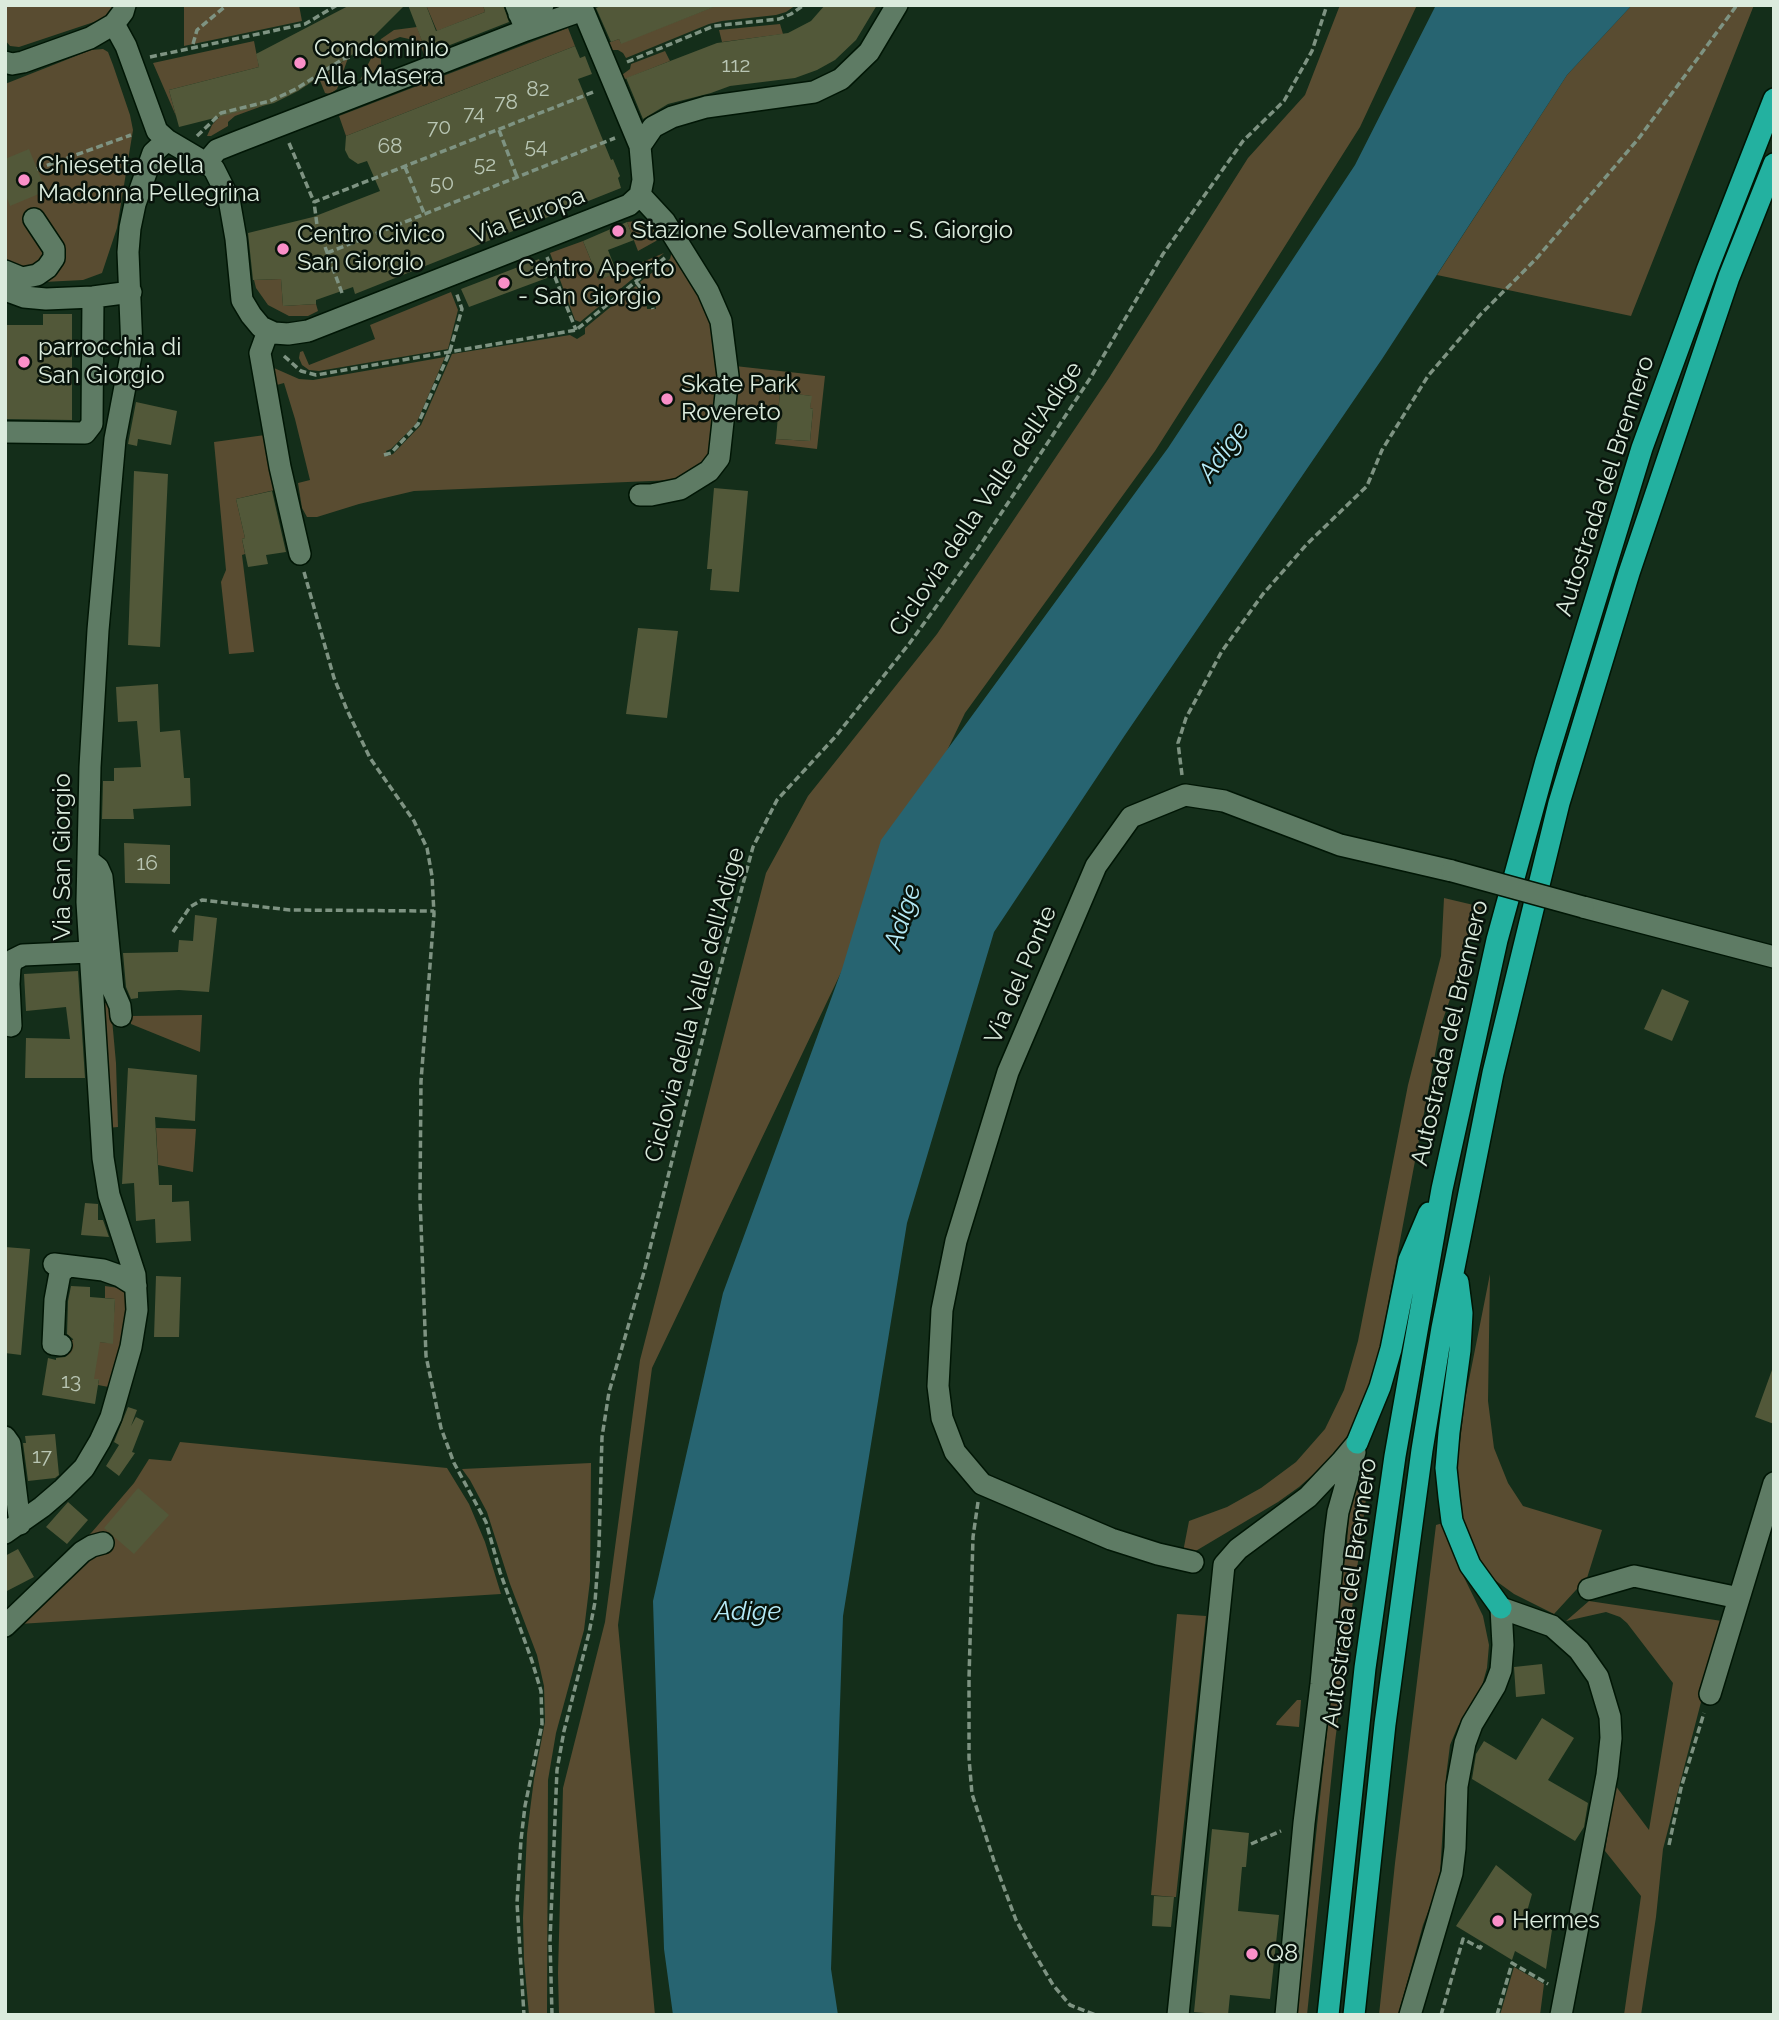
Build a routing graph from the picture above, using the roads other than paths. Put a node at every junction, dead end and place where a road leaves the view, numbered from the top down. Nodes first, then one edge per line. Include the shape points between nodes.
1 (125, 5) edge
2 (543, 5) edge
3 (897, 5) edge
4 (582, 7) edge
5 (518, 21) edge
6 (114, 24) junction
7 (5, 62) edge
8 (1774, 99) edge
9 (637, 138) junction
10 (167, 140) junction
11 (206, 163) junction
12 (1774, 164) edge
13 (640, 194) junction
14 (34, 219) dead end
15 (5, 271) edge
16 (5, 290) edge
17 (131, 292) junction
18 (93, 298) junction
19 (271, 332) junction
20 (5, 432) edge
21 (640, 495) dead end
22 (300, 554) road end
23 (88, 860) junction
24 (89, 952) junction
25 (1774, 957) edge
26 (121, 1016) dead end
27 (11, 1026) dead end
28 (1442, 1189) junction
29 (1456, 1262) junction
30 (136, 1286) junction
31 (61, 1345) dead end
32 (5, 1437) edge
33 (1357, 1443) junction
34 (1774, 1483) edge
35 (12, 1528) edge
36 (103, 1543) dead end
37 (1193, 1562) dead end
38 (1589, 1589) dead end
39 (1739, 1598) junction
40 (1501, 1608) junction
41 (5, 1626) edge
42 (1710, 1694) road end
43 (1564, 2004) edge
44 (1178, 2015) edge
45 (1286, 2015) edge
46 (1328, 2015) edge
47 (1354, 2015) edge
48 (1410, 2015) edge

1 - 6 street
2 - 5 street
3 - 9 street via 869,52 841,79 814,92 706,107 672,117
4 - 5 street
4 - 9 street
5 - 11 street via 348,98 217,150
6 - 7 street via 33,59
6 - 10 street via 157,131
8 - 28 highway, Autostrada del Brennero via 1642,448 1546,761 1497,940
9 - 13 street
10 - 11 street
10 - 17 street, Via San Giorgio via 153,153 135,204 128,252
11 - 19 street via 214,169 229,199 242,300 261,327
12 - 29 highway, Autostrada del Brennero via 1729,277 1671,446 1559,803 1493,1073
13 - 19 street, Via Europa via 629,205 309,331
13 - 21 street via 665,222 708,291 726,345 727,386 719,458 709,471 680,489
14 - 15 street via 54,249 54,258 37,275 22,278
16 - 18 street via 43,303
17 - 18 street
17 - 23 street, Via San Giorgio via 132,350 115,439 99,630
18 - 20 street via 92,424 85,433
19 - 22 street via 260,353
23 - 24 street, Via San Giorgio
23 - 26 street via 102,877 113,990
24 - 27 street via 23,955 13,960 9,967
24 - 30 street, Via San Giorgio via 104,1172
25 - 37 street, Via del Ponte, bridge via 1340,845 1224,801 1185,795 1131,817 1096,866 1008,1072 956,1241 942,1310 938,1386 942,1418 955,1452 982,1483 1111,1539
28 - 33 highway via 1409,1260 1391,1349
28 - 46 highway, Autostrada del Brennero via 1395,1456 1365,1668
29 - 40 highway via 1462,1314 1446,1468 1452,1521 1470,1565
29 - 47 highway, Autostrada del Brennero via 1408,1546
30 - 31 street via 103,1270 60,1265 53,1344
30 - 35 street, Via San Giorgio via 131,1347 100,1441 84,1468
32 - 35 street via 10,1444
33 - 44 street via 1308,1497 1238,1549 1224,1565
33 - 45 street via 1335,1535
34 - 39 street
36 - 41 street via 82,1552
38 - 39 street via 1634,1576
39 - 42 street
40 - 43 street via 1552,1626 1579,1650 1598,1677 1610,1717 1607,1775
40 - 48 street via 1501,1670 1472,1724 1460,1761 1452,1873

